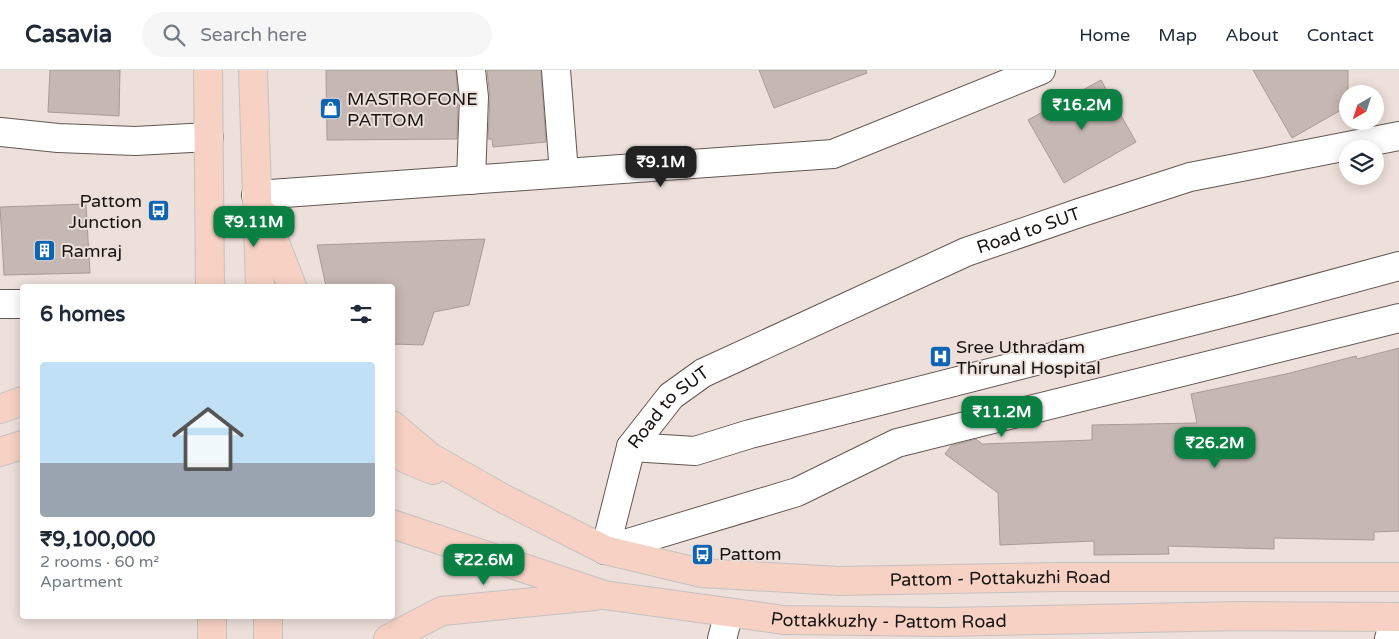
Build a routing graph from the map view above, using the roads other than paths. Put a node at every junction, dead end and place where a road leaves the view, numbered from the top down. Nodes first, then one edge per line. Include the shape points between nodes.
1 (208, 70) edge
2 (253, 70) edge
3 (471, 70) edge
4 (556, 70) edge
5 (1041, 70) edge
6 (0, 132) edge
7 (1399, 136) edge
8 (209, 137) junction
9 (564, 173) junction
10 (471, 180) junction
11 (256, 195) junction
12 (1399, 266) edge
13 (210, 284) edge
14 (260, 284) edge
15 (291, 284) edge
16 (0, 304) edge
17 (20, 304) edge
18 (1399, 318) edge
19 (20, 402) edge
20 (0, 409) edge
21 (395, 428) edge
22 (20, 446) edge
23 (631, 447) junction
24 (0, 452) edge
25 (395, 454) edge
26 (504, 499) junction
27 (395, 525) edge
28 (605, 550) junction
29 (1399, 578) edge
30 (604, 595) junction
31 (729, 613) junction
32 (212, 619) edge
33 (268, 619) edge
34 (1394, 624) edge
35 (877, 630) edge
36 (212, 639) edge
37 (268, 639) edge
38 (388, 639) edge
39 (722, 639) edge

1 - 8 main road
2 - 11 main road
3 - 10 street via 474,97
4 - 9 street
5 - 9 street via 834,154
6 - 8 street via 135,141
7 - 23 street, Road to SUT via 1190,177 966,252 702,373 671,396
8 - 13 main road
9 - 10 street
10 - 11 street
11 - 14 main road
11 - 15 main road
12 - 23 street, Road to SUT via 695,451
16 - 17 street
18 - 28 street via 896,443 796,492
19 - 20 main road
21 - 26 main road via 430,457
22 - 24 main road
23 - 28 street
25 - 26 main road
26 - 28 main road, Pattom - Pottakuzhi Road
27 - 30 main road, Pottakkuzhy - Pattom Road
28 - 29 main road, Pattom - Pottakuzhi Road via 701,573 838,581 1079,577
30 - 31 main road, Pottakkuzhy - Pattom Road
30 - 38 main road via 442,611
31 - 35 main road, Pottakkuzhy - Pattom Road
31 - 39 street
32 - 36 main road
33 - 37 main road
34 - 35 main road, Pottakkuzhy - Pattom Road via 1240,616

